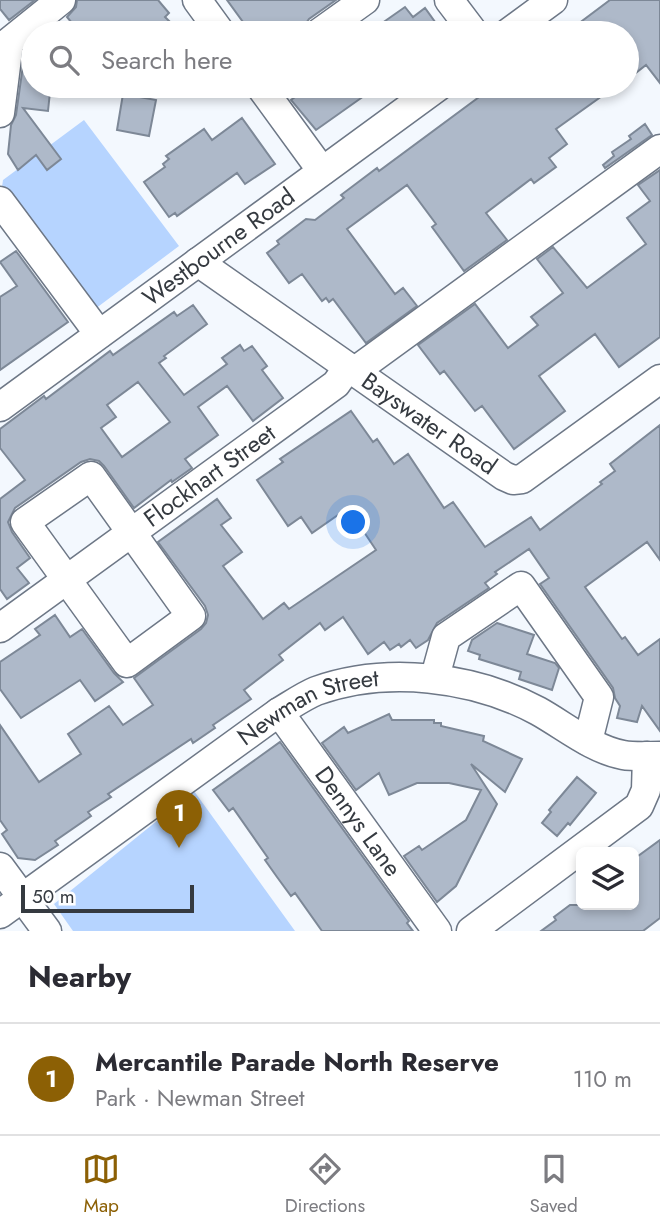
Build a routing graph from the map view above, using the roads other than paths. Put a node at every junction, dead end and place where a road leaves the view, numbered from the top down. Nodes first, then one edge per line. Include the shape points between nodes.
1 (61, 0) edge
2 (197, 0) edge
3 (365, 0) edge
4 (449, 0) edge
5 (553, 0) edge
6 (35, 21) edge
7 (212, 21) edge
8 (336, 21) edge
9 (465, 21) edge
10 (524, 21) edge
11 (21, 32) edge
12 (269, 98) edge
13 (422, 98) edge
14 (0, 113) edge
15 (660, 149) edge
16 (322, 171) junction
17 (0, 201) edge
18 (198, 262) junction
19 (99, 334) junction
20 (352, 369) junction
21 (660, 379) edge
22 (2, 402) edge
23 (132, 532) junction
24 (67, 581) junction
25 (0, 628) edge
26 (435, 677) junction
27 (279, 712) junction
28 (588, 741) junction
29 (653, 756) edge
30 (0, 867) edge
31 (6, 909) edge
32 (13, 931) edge
33 (47, 931) edge
34 (437, 931) edge
35 (471, 931) edge

1 - 6 street
2 - 7 street
3 - 8 street
4 - 9 street
5 - 10 street
11 - 14 street via 9,42
12 - 16 street
13 - 16 street, Westbourne Road
15 - 20 street, Flockhart Street
16 - 18 street, Westbourne Road
17 - 19 street
18 - 19 street, Westbourne Road
18 - 20 street, Bayswater Road
19 - 22 street, Westbourne Road
20 - 21 street, Bayswater Road via 504,476 518,481
20 - 23 street, Flockhart Street
23 - 24 street, Flockhart Street
23 - 24 street via 91,476 25,522
23 - 24 street via 191,617 127,663
24 - 25 street, Flockhart Street
26 - 27 street, Newman Street via 371,679 316,691
26 - 28 street, Newman Street via 489,690 536,710
26 - 28 street via 446,637 521,586 599,697
27 - 31 street, Newman Street
27 - 34 street, Dennys Lane
28 - 29 street, Newman Street via 622,755
29 - 35 street via 645,793 636,809
30 - 31 street
31 - 32 street
31 - 33 street

